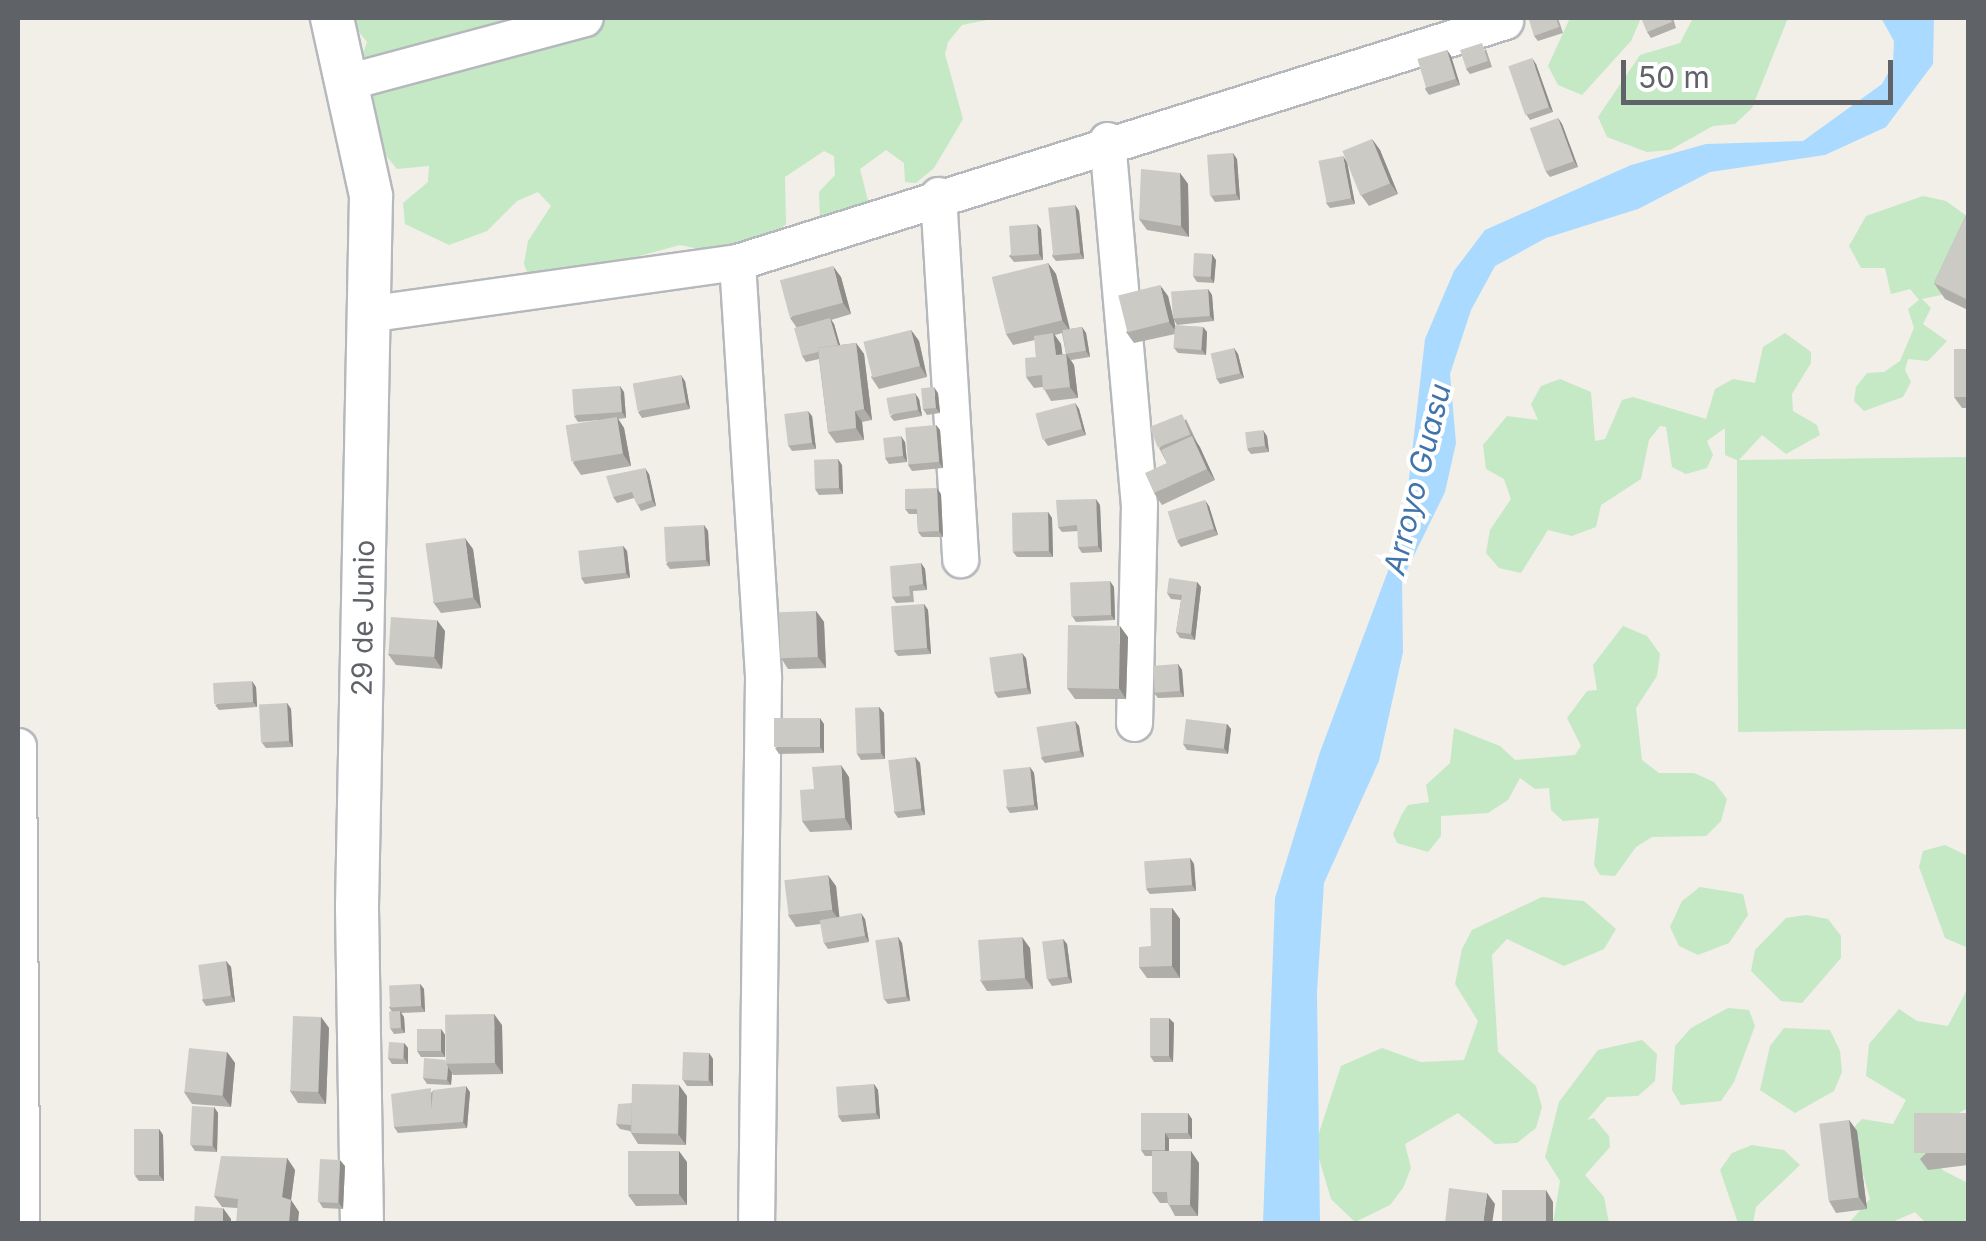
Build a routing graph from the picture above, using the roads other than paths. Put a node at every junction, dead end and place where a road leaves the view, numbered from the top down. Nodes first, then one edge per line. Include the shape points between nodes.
1 (332, 18) edge
2 (585, 18) edge
3 (1506, 21) dead end
4 (346, 82) junction
5 (1107, 140) junction
6 (938, 195) junction
7 (737, 262) junction
8 (367, 314) junction
9 (960, 559) dead end
10 (1134, 723) dead end
11 (18, 746) edge
12 (19, 926) edge
13 (21, 1224) edge
14 (362, 1224) edge
15 (756, 1224) edge

1 - 4 street, 29 de Junio
2 - 4 street
3 - 5 street
4 - 8 street, 29 de Junio via 371,196
5 - 6 street
5 - 10 street via 1139,504
6 - 7 street
6 - 9 street
7 - 8 street
7 - 15 street via 763,678
8 - 14 street, 29 de Junio via 357,908
11 - 12 street
12 - 13 street

